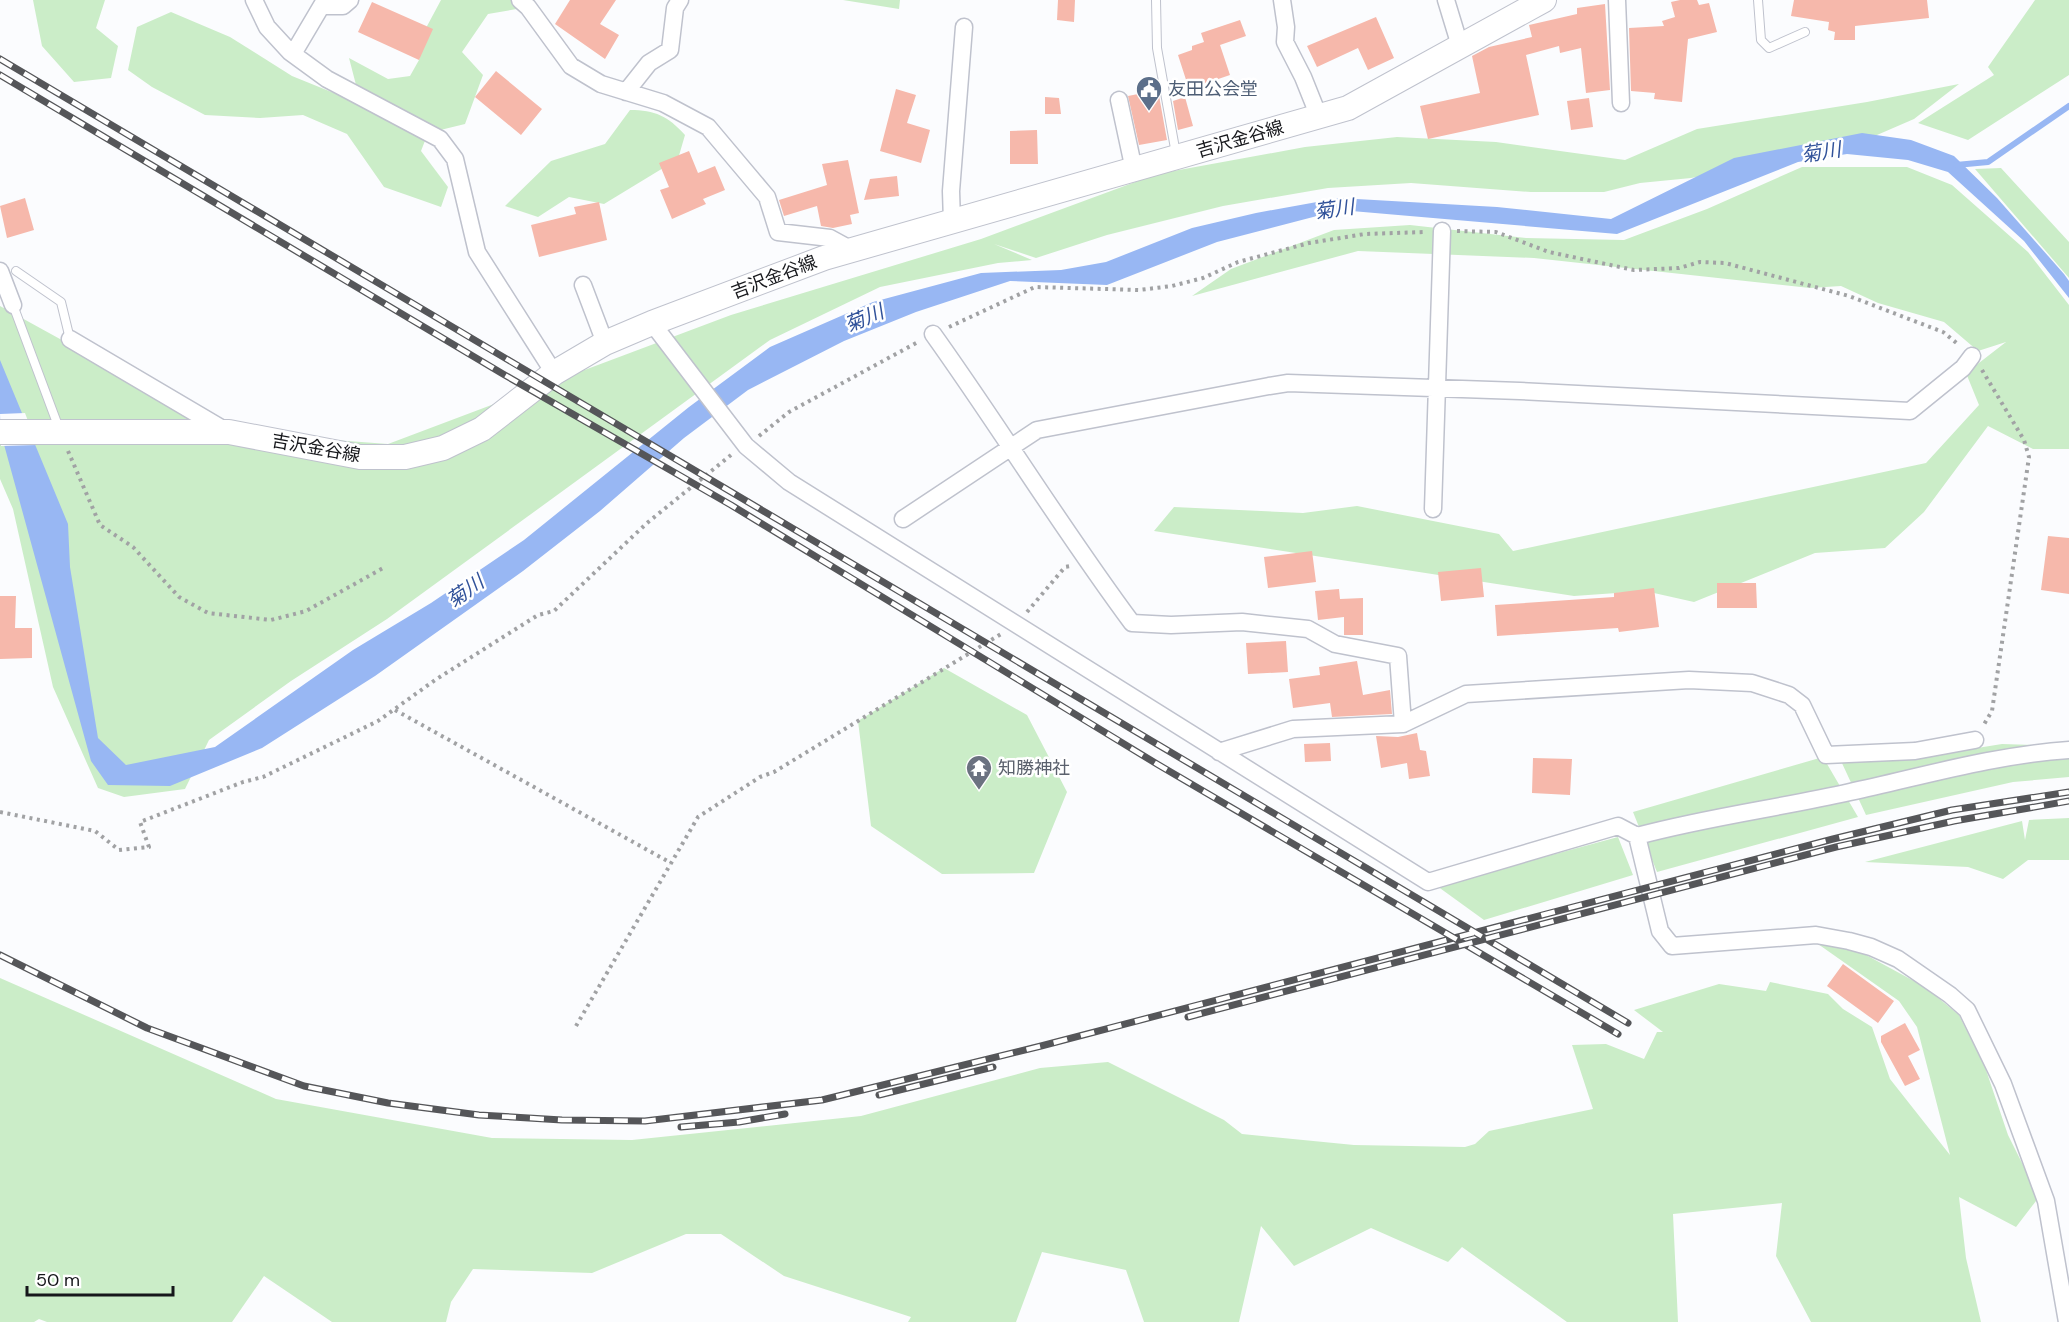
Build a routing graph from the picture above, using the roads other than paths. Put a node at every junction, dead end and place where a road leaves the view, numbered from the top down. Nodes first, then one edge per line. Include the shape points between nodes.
1 (254, 0) edge
2 (350, 0) edge
3 (520, 0) edge
4 (680, 0) edge
5 (1156, 0) edge
6 (1282, 0) edge
7 (1446, 0) edge
8 (1544, 0) edge
9 (1617, 0) edge
10 (1758, 0) edge
11 (323, 3) edge
12 (964, 27) dead end
13 (1805, 33) dead end
14 (1460, 46) junction
15 (293, 54) junction
16 (626, 92) junction
17 (1119, 100) dead end
18 (1621, 103) dead end
19 (1318, 117) junction
20 (1176, 157) junction
21 (1134, 170) junction
22 (951, 222) junction
23 (1442, 231) road end
24 (852, 250) junction
25 (8, 271) edge
26 (583, 285) dead end
27 (13, 305) joint
28 (652, 323) junction
29 (933, 334) road end
30 (70, 339) joint
31 (605, 342) junction
32 (1972, 356) road end
33 (554, 373) junction
34 (1437, 390) junction
35 (58, 431) junction
36 (0, 432) edge
37 (229, 432) junction
38 (1011, 447) junction
39 (1433, 509) dead end
40 (903, 519) dead end
41 (1403, 724) junction
42 (1975, 740) road end
43 (2069, 750) edge
44 (1220, 752) junction
45 (1636, 836) junction
46 (2067, 1322) edge

1 - 15 street via 267,27
2 - 11 street via 343,6
3 - 16 street via 571,66 601,84
4 - 16 street via 675,8 670,50 649,63
5 - 20 lane via 1157,48
6 - 19 street via 1285,42
7 - 14 street
8 - 14 main road, 吉沢金谷線
9 - 18 street
10 - 13 lane via 1761,40 1768,48
11 - 15 street
12 - 22 street
14 - 19 main road, 吉沢金谷線 via 1348,108
15 - 33 street via 327,79 440,139 455,159 477,252
16 - 24 street via 663,103 708,127 767,196 778,232 830,238
17 - 21 street
19 - 20 main road, 吉沢金谷線
20 - 21 main road, 吉沢金谷線
21 - 22 main road, 吉沢金谷線
22 - 24 main road, 吉沢金谷線
23 - 34 street
24 - 28 main road, 吉沢金谷線
25 - 27 street
25 - 30 lane via 61,302
26 - 31 street
27 - 35 lane
28 - 31 main road, 吉沢金谷線
28 - 44 street via 746,446 789,482
29 - 38 street
30 - 37 street
31 - 33 main road, 吉沢金谷線
32 - 34 street via 1963,368 1910,411
33 - 37 main road, 吉沢金谷線 via 482,429 443,448 405,457 360,457
34 - 38 street via 1288,383 1068,422 1037,430
34 - 39 street
35 - 36 main road, 吉沢金谷線
35 - 37 main road, 吉沢金谷線
38 - 40 street
38 - 41 street via 1132,623 1242,622 1308,629 1335,644 1398,656
41 - 42 street via 1466,694 1689,680 1752,682 1789,695 1802,705 1826,755 1915,751
41 - 44 street via 1293,729
43 - 45 street via 1997,757 1849,793 1694,820
44 - 45 street via 1428,882 1618,826
45 - 46 street via 1660,931 1672,946 1816,934 1849,941 1898,959 1967,1010 2003,1084 2046,1201

